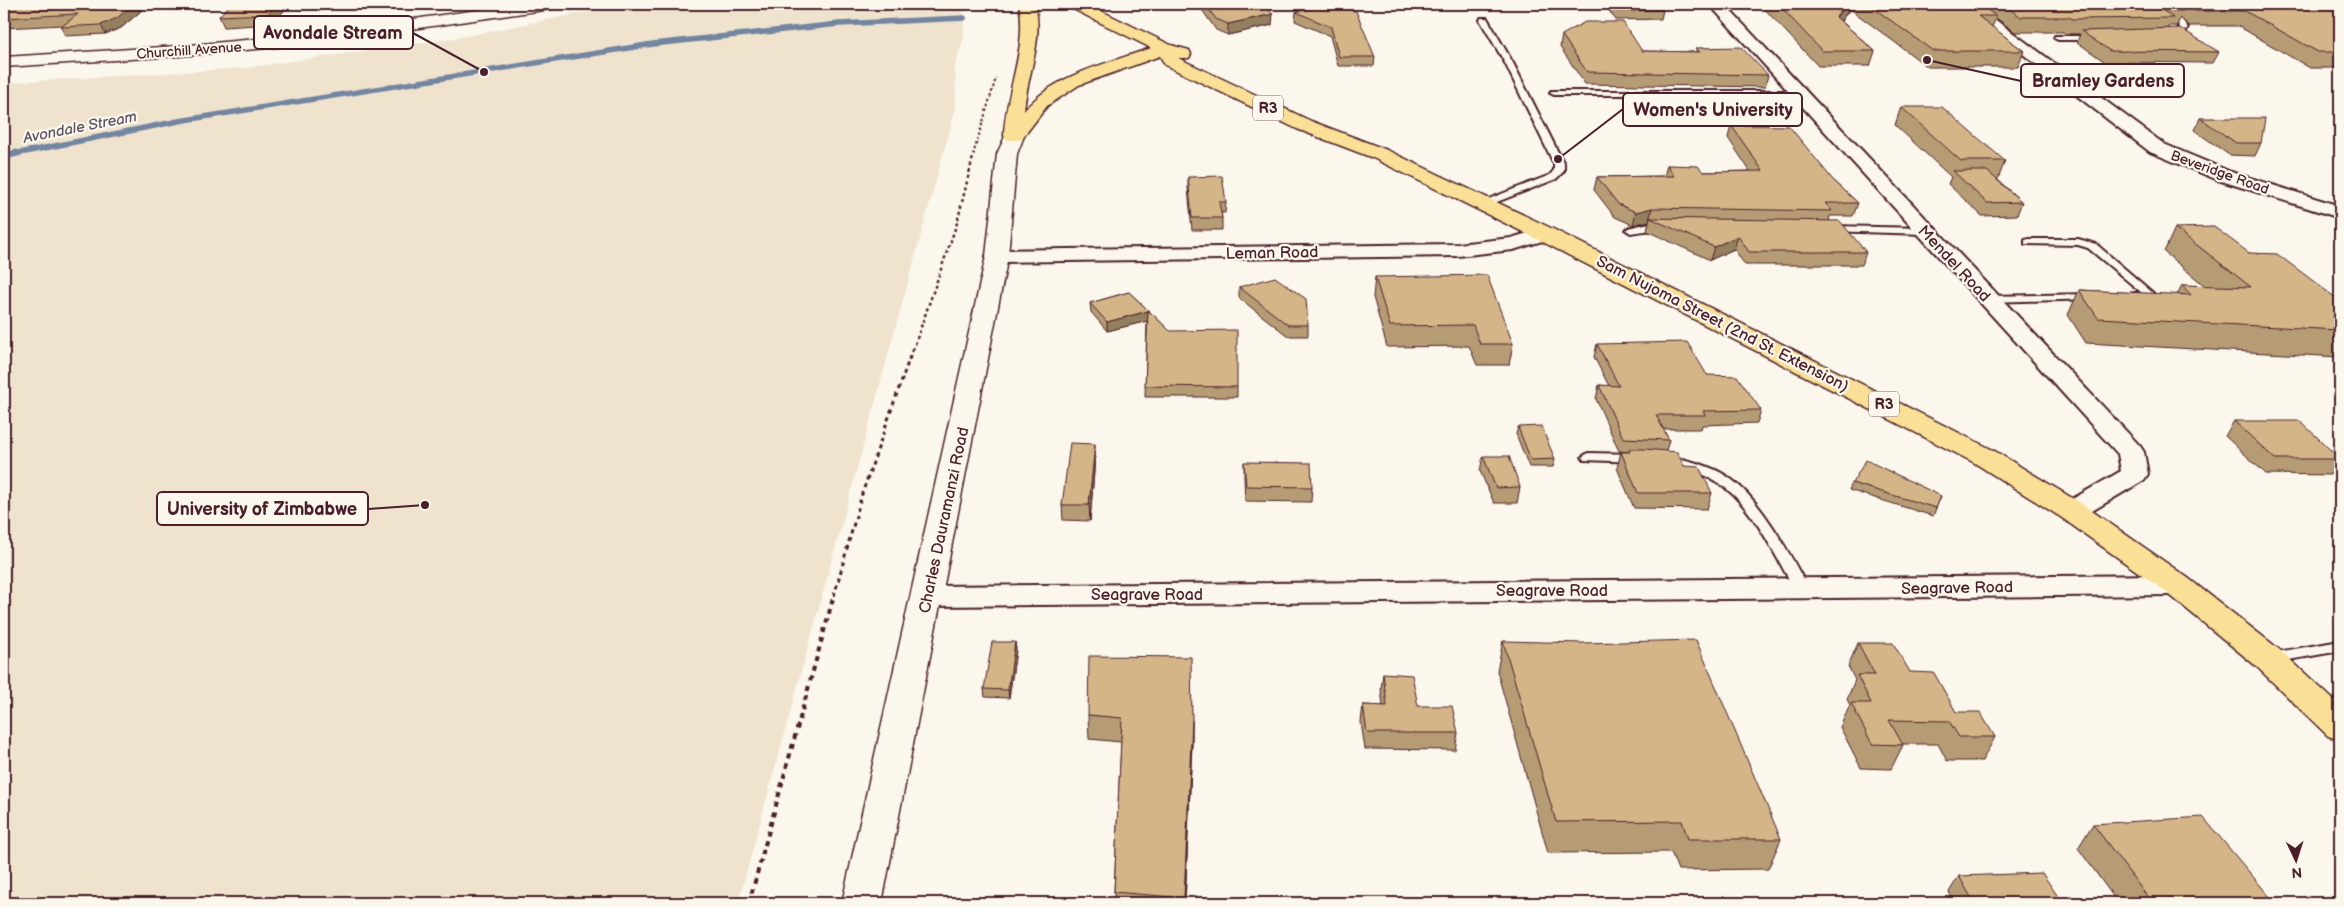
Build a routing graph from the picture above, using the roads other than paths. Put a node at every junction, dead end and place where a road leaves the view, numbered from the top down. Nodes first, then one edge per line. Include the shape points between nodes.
1 (551, 4) edge
2 (1027, 4) edge
3 (1075, 4) edge
4 (1716, 4) edge
5 (1965, 4) edge
6 (2152, 4) edge
7 (1484, 20) dead end
8 (2161, 37) edge
9 (2058, 38) dead end
10 (2105, 38) edge
11 (1165, 49) junction
12 (4, 62) edge
13 (1554, 93) dead end
14 (1798, 93) junction
15 (1014, 136) junction
16 (1484, 204) junction
17 (2340, 212) edge
18 (1678, 226) edge
19 (1822, 229) edge
20 (1631, 230) dead end
21 (1925, 231) junction
22 (1546, 234) junction
23 (2029, 242) dead end
24 (997, 256) junction
25 (2121, 296) edge
26 (2102, 297) edge
27 (1988, 299) junction
28 (1588, 457) dead end
29 (2072, 511) junction
30 (2177, 585) junction
31 (1801, 588) junction
32 (928, 596) junction
33 (2340, 646) edge
34 (2268, 658) junction
35 (2340, 727) edge
36 (862, 903) edge

1 - 12 street, Churchill Avenue via 301,40
2 - 15 highway via 1030,48 1017,97
3 - 11 highway, Sam Nujoma Street (2nd St. Extension) / R3
4 - 14 street, Mendel Road
5 - 17 street, Beveridge Road via 2157,148 2231,178
6 - 8 lane via 2184,28 2170,37
7 - 16 lane via 1509,63 1559,164 1559,171 1552,177
9 - 10 lane
11 - 15 highway via 1066,85 1041,102
11 - 16 highway, Sam Nujoma Street (2nd St. Extension) / R3 via 1171,61 1304,125 1380,154
13 - 14 lane
14 - 21 street, Mendel Road
15 - 24 street, Charles Dauramanzi Road via 1007,154
16 - 22 highway, Sam Nujoma Street (2nd St. Extension) / R3
18 - 20 lane
19 - 21 lane
21 - 27 street, Mendel Road
22 - 24 street, Leman Road via 1513,244 1458,250
22 - 29 highway, Sam Nujoma Street (2nd St. Extension) / R3 via 1895,409 1983,456
23 - 25 lane via 2078,242 2092,246 2148,293
24 - 32 street, Charles Dauramanzi Road
26 - 27 lane
27 - 29 street, Mendel Road via 2130,452 2135,474
28 - 31 lane via 1679,462 1697,466 1725,481 1764,526
29 - 30 highway, Sam Nujoma Street (2nd St. Extension) / R3
30 - 31 street, Seagrave Road
30 - 34 highway, Sam Nujoma Street (2nd St. Extension) / R3
31 - 32 street, Seagrave Road
32 - 36 street, Charles Dauramanzi Road
33 - 34 lane
34 - 35 highway, Sam Nujoma Street (2nd St. Extension) / R3

